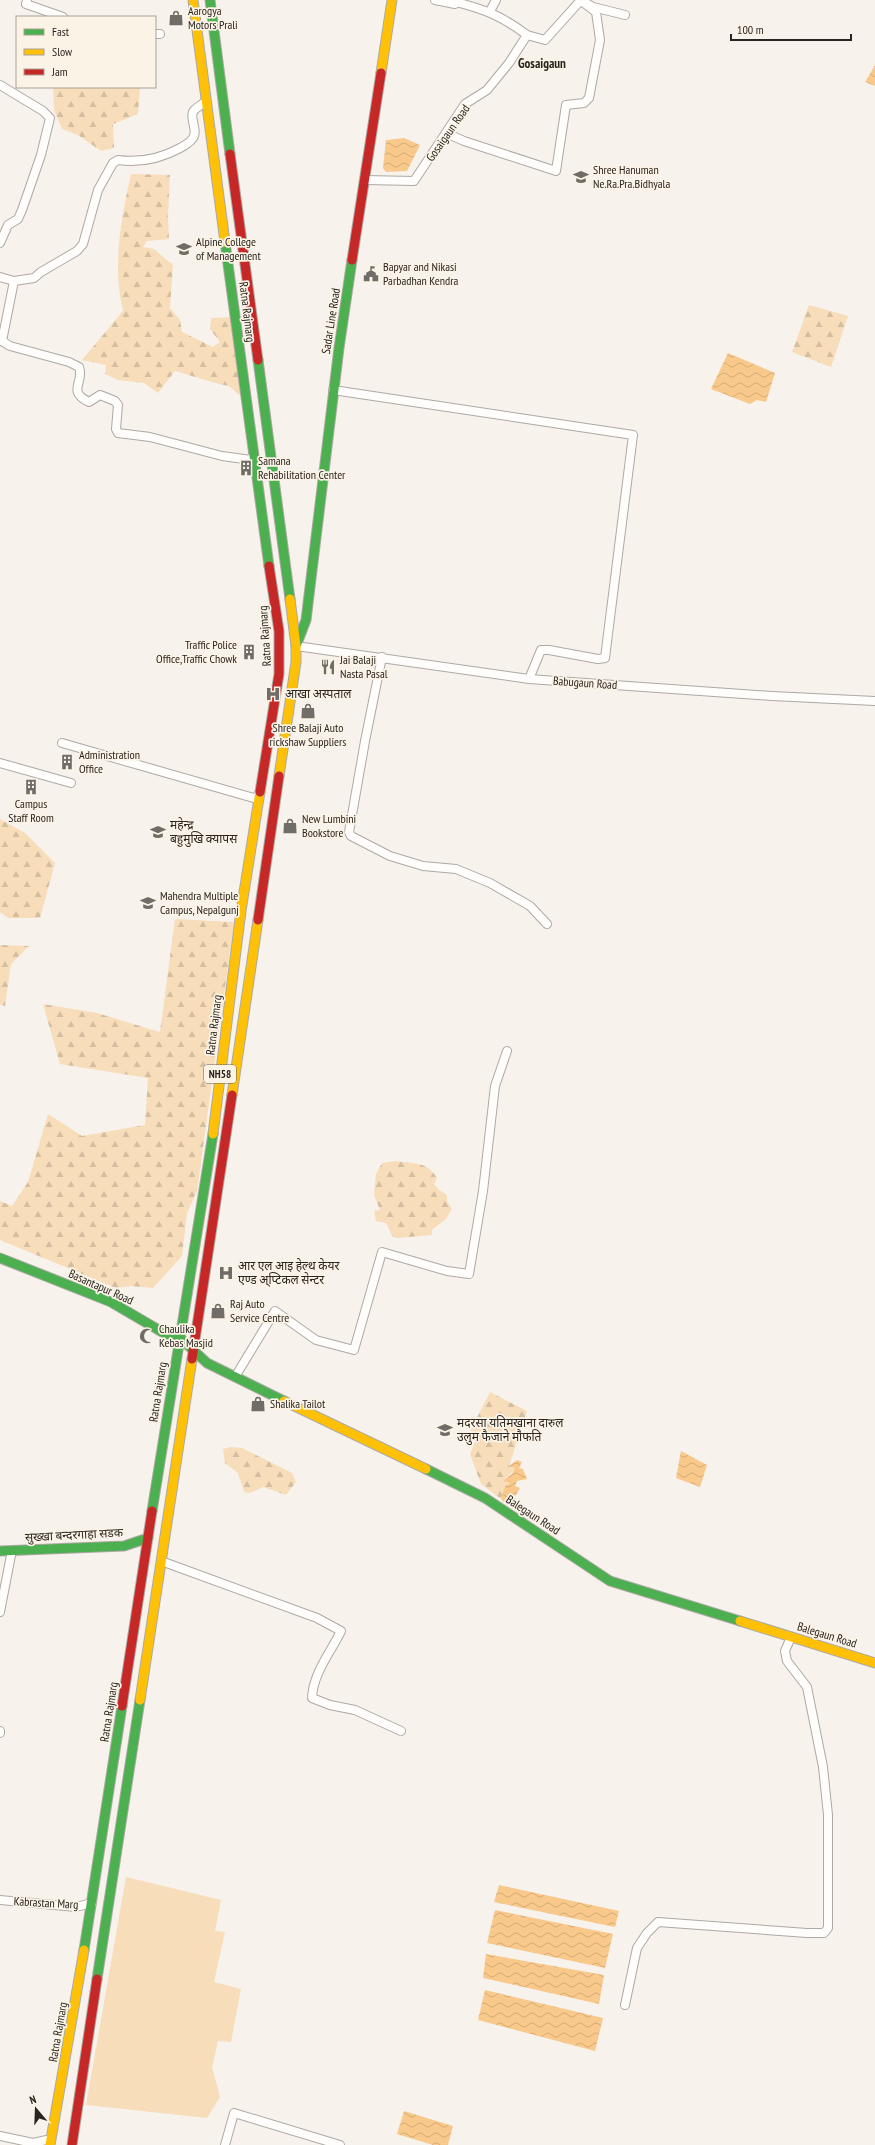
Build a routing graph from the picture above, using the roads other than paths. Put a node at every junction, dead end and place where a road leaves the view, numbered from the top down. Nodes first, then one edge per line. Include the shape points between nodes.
1 (27, 0) edge
2 (193, 0) edge
3 (210, 0) edge
4 (392, 0) edge
5 (435, 0) edge
6 (496, 0) edge
7 (580, 0) edge
8 (490, 11) junction
9 (625, 15) dead end
10 (60, 16) edge
11 (527, 35) junction
12 (0, 85) edge
13 (207, 98) junction
14 (446, 133) junction
15 (365, 180) junction
16 (0, 243) edge
17 (0, 277) edge
18 (14, 281) junction
19 (333, 390) junction
20 (253, 454) junction
21 (296, 646) junction
22 (382, 657) junction
23 (529, 679) junction
24 (875, 701) edge
25 (62, 743) dead end
26 (0, 763) edge
27 (71, 783) dead end
28 (259, 792) junction
29 (548, 924) dead end
30 (507, 1051) dead end
31 (0, 1258) edge
32 (179, 1337) junction
33 (191, 1347) junction
34 (235, 1378) junction
35 (148, 1538) junction
36 (12, 1550) junction
37 (0, 1551) edge
38 (161, 1562) junction
39 (0, 1612) edge
40 (791, 1637) junction
41 (875, 1663) edge
42 (401, 1731) dead end
43 (0, 1900) edge
44 (92, 1903) junction
45 (625, 2006) dead end
46 (0, 2136) edge
47 (51, 2142) edge
48 (72, 2145) edge
49 (225, 2145) edge
50 (340, 2145) edge

1 - 10 street via 26,4
2 - 13 main road, Ratna Rajmarg / NH58
3 - 21 main road, Ratna Rajmarg / NH58
4 - 15 main road, Sadar Line Road
5 - 8 street via 455,4 456,2
6 - 8 street
7 - 9 street via 593,7
7 - 11 street via 545,40
7 - 14 street via 596,12 600,40 589,98 584,103 566,105 556,171
8 - 11 street
11 - 14 street, Gosaigaun Road via 487,90 465,104
12 - 16 street via 50,118 41,155 20,214 16,221 8,225
13 - 18 street via 203,106 193,113 195,130 190,142 155,159 132,162 118,160 113,163 98,190 87,234 77,251 34,278
13 - 20 main road, Ratna Rajmarg / NH58
14 - 15 street, Gosaigaun Road via 414,181
15 - 19 main road, Sadar Line Road
17 - 18 street
18 - 20 street via 2,341 10,346 79,367 79,396 89,402 100,395 116,402 118,433 150,437 222,456 251,460
19 - 21 main road, Sadar Line Road via 306,620
19 - 23 street via 633,435 604,658 541,650
20 - 28 main road, Ratna Rajmarg / NH58 via 281,652 280,674
21 - 22 street, Babugaun Road
21 - 33 main road, Ratna Rajmarg / NH58 via 296,662 277,795
22 - 23 street, Babugaun Road
22 - 29 street via 364,741 349,832 351,836 390,856 423,866 456,869 490,883 530,906
23 - 24 street, Babugaun Road
25 - 28 street via 257,799
26 - 27 street
28 - 32 main road, Ratna Rajmarg / NH58 via 212,1141
30 - 34 street via 495,1086 483,1191 469,1274 447,1271 382,1252 354,1350 316,1340 275,1311
31 - 32 main road, Basantapur Road via 111,1302 169,1336
32 - 33 main road, Basantapur Road
32 - 35 main road, Ratna Rajmarg / NH58
33 - 34 main road, Balegaun Road via 207,1363
33 - 38 main road, Ratna Rajmarg / NH58
34 - 40 main road, Balegaun Road via 485,1498 610,1581
35 - 36 main road, सुख्खा बन्दरगाहा सडक via 124,1546
35 - 44 main road, Ratna Rajmarg / NH58
36 - 37 main road, सुख्खा बन्दरगाहा सडक
36 - 39 street
38 - 42 street via 318,1618 341,1631 323,1662 312,1691 312,1698 355,1710
38 - 48 main road, Ratna Rajmarg / NH58
40 - 41 main road, Balegaun Road
40 - 45 street via 785,1651 788,1661 806,1687 823,1767 828,1815 828,1928 824,1933 807,1933 658,1922 637,1948
43 - 44 street, Kabrastan Marg via 76,1907
44 - 47 main road, Ratna Rajmarg / NH58
46 - 47 street via 33,2143
49 - 50 street via 234,2113

